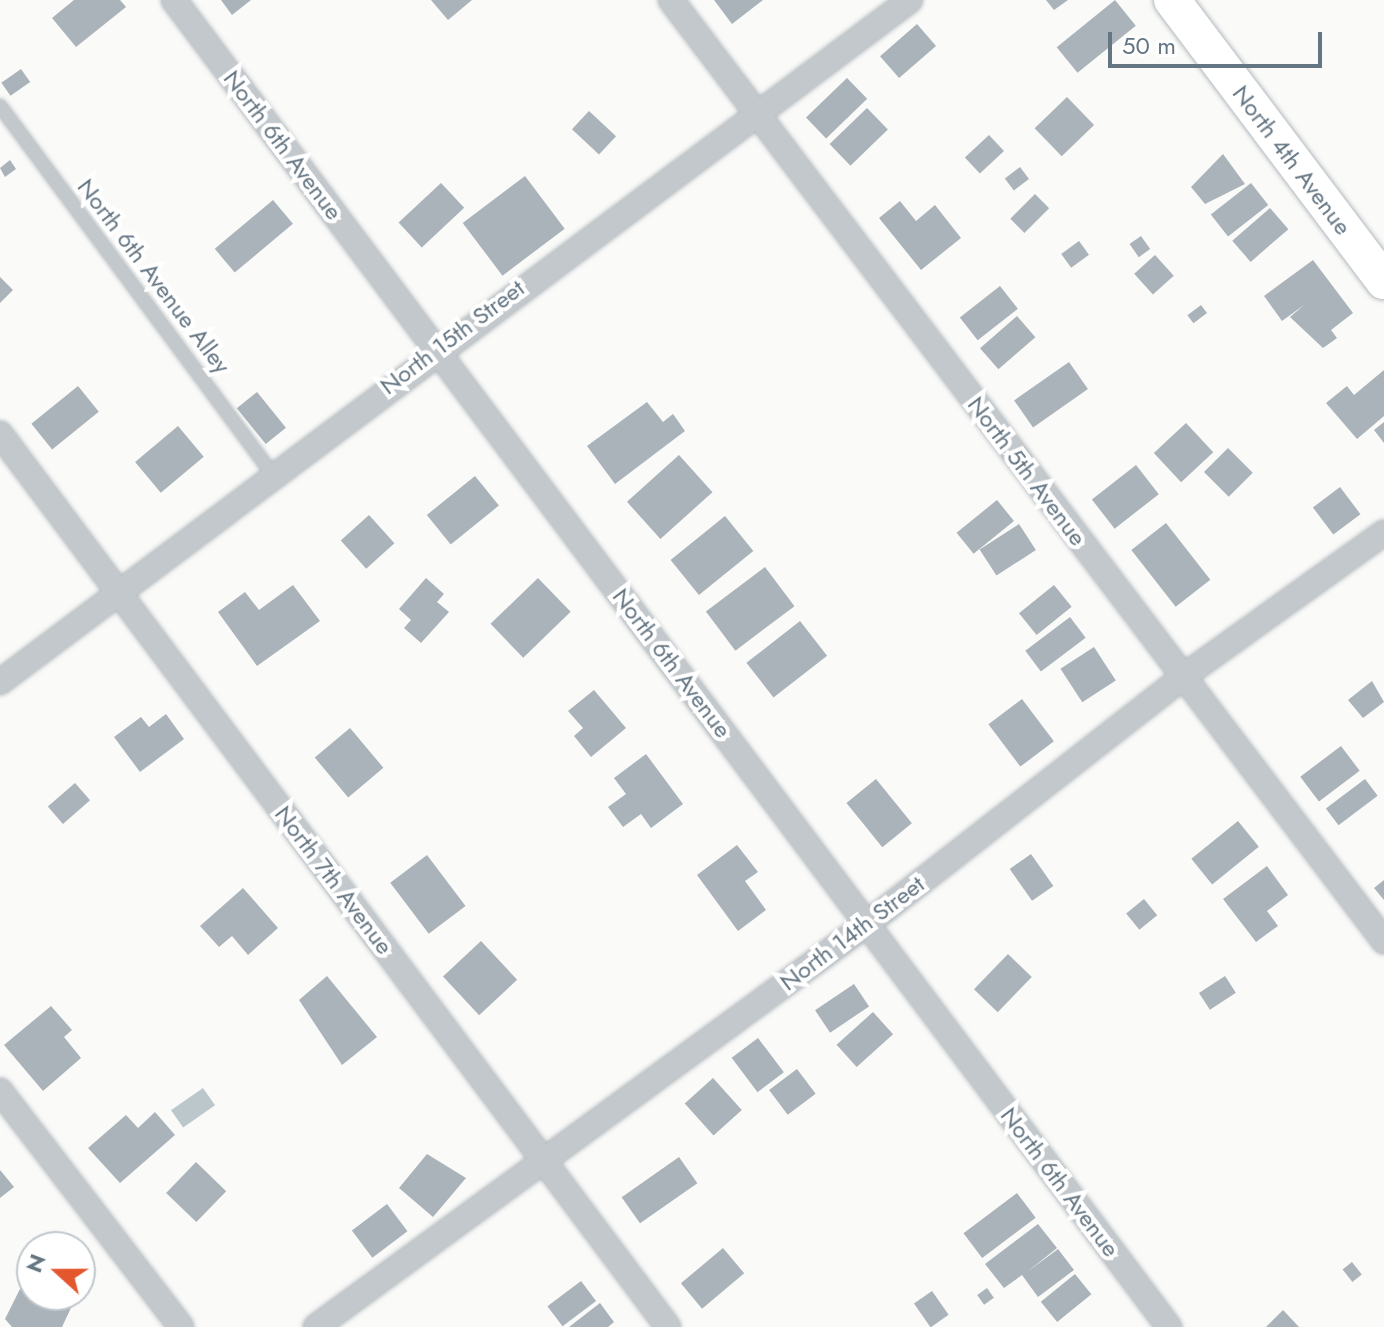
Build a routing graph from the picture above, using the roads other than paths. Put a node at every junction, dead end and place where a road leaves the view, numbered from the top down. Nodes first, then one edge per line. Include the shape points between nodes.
1 (174, 0) edge
2 (671, 0) edge
3 (910, 0) edge
4 (1172, 0) edge
5 (0, 106) edge
6 (754, 113) junction
7 (1384, 281) edge
8 (437, 348) junction
9 (0, 434) edge
10 (272, 473) junction
11 (1384, 533) edge
12 (117, 591) junction
13 (1184, 676) junction
14 (0, 682) edge
15 (867, 924) junction
16 (1384, 941) edge
17 (0, 1091) edge
18 (543, 1158) junction
19 (181, 1327) edge
20 (316, 1327) edge
21 (668, 1327) edge
22 (1169, 1327) edge

1 - 8 street, North 6th Avenue
2 - 6 street, North 5th Avenue
3 - 6 street, North 15th Street
4 - 7 main road, North 4th Avenue
5 - 10 lane, North 6th Avenue Alley
6 - 8 street, North 15th Street
6 - 13 street, North 5th Avenue
8 - 10 street, North 15th Street
8 - 15 street, North 6th Avenue
9 - 12 street, North 7th Avenue
10 - 12 street, North 15th Street
11 - 13 street, North 14th Street
12 - 14 street, North 15th Street
12 - 18 street, North 7th Avenue
13 - 15 street, North 14th Street
13 - 16 street, North 5th Avenue
15 - 18 street, North 14th Street
15 - 22 street, North 6th Avenue
17 - 19 street
18 - 20 street, North 14th Street
18 - 21 street, North 7th Avenue

